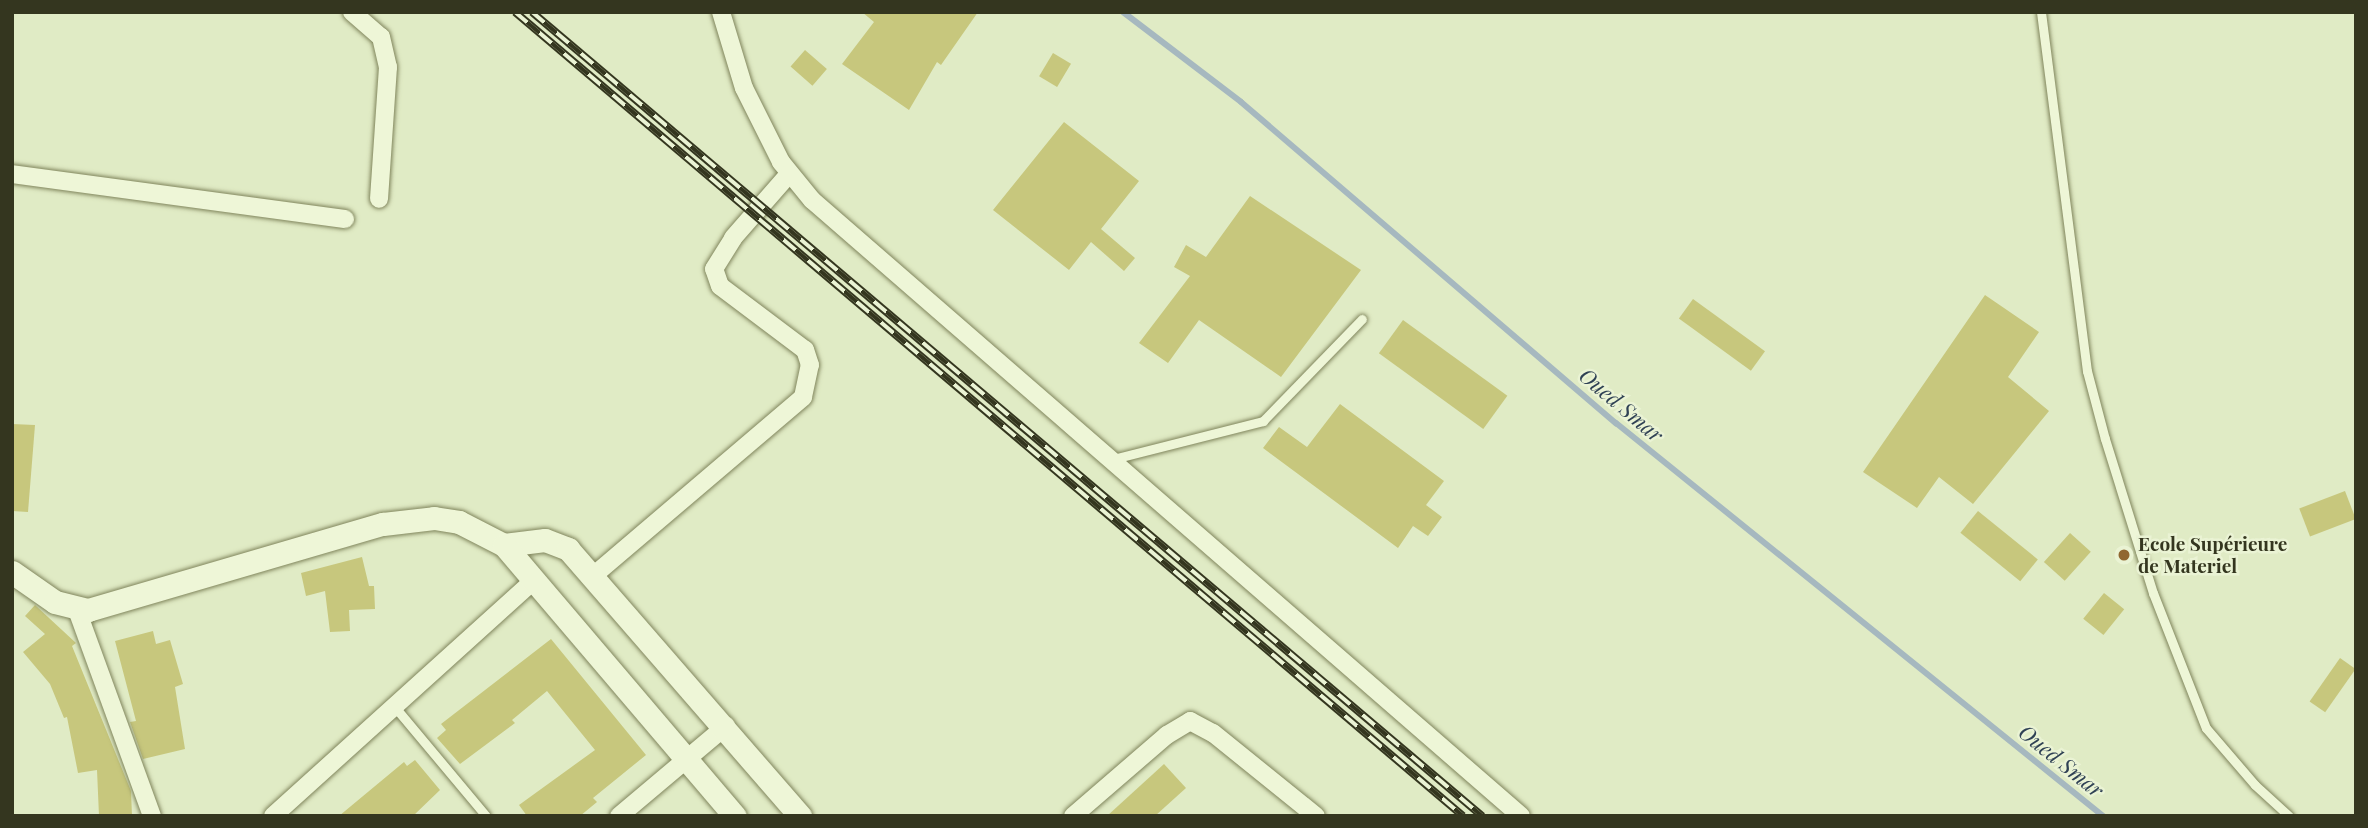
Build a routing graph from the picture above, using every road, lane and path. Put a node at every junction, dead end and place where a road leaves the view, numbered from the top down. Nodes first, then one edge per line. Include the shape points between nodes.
1 (352, 12) edge
2 (721, 12) edge
3 (2041, 12) edge
4 (12, 174) edge
5 (789, 174) junction
6 (379, 200) dead end
7 (345, 219) dead end
8 (1362, 319) dead end
9 (1113, 458) junction
10 (504, 545) junction
11 (12, 572) edge
12 (593, 576) junction
13 (533, 581) junction
14 (77, 610) junction
15 (394, 706) junction
16 (726, 726) junction
17 (686, 759) junction
18 (153, 813) edge
19 (273, 816) edge
20 (486, 816) edge
21 (619, 816) edge
22 (734, 816) edge
23 (800, 816) edge
24 (1073, 816) edge
25 (1316, 816) edge
26 (1521, 816) edge
27 (2289, 816) edge

1 - 6 street via 381,37 388,67
2 - 5 street via 744,88
3 - 27 lane via 2087,371 2105,439 2153,593 2206,728
4 - 7 street
5 - 9 street via 840,227
5 - 12 street via 727,245 714,269 720,286 805,350 810,382 803,397
8 - 9 lane via 1262,421
9 - 26 street
10 - 12 street via 557,543
10 - 13 street
10 - 14 street via 459,522 408,518 101,608
11 - 14 street via 55,602
12 - 16 street
13 - 15 street
13 - 17 street
14 - 18 street
15 - 19 street
15 - 20 lane
16 - 17 street
16 - 23 street
17 - 21 street
17 - 22 street
24 - 25 street via 1167,735 1190,721 1213,733

